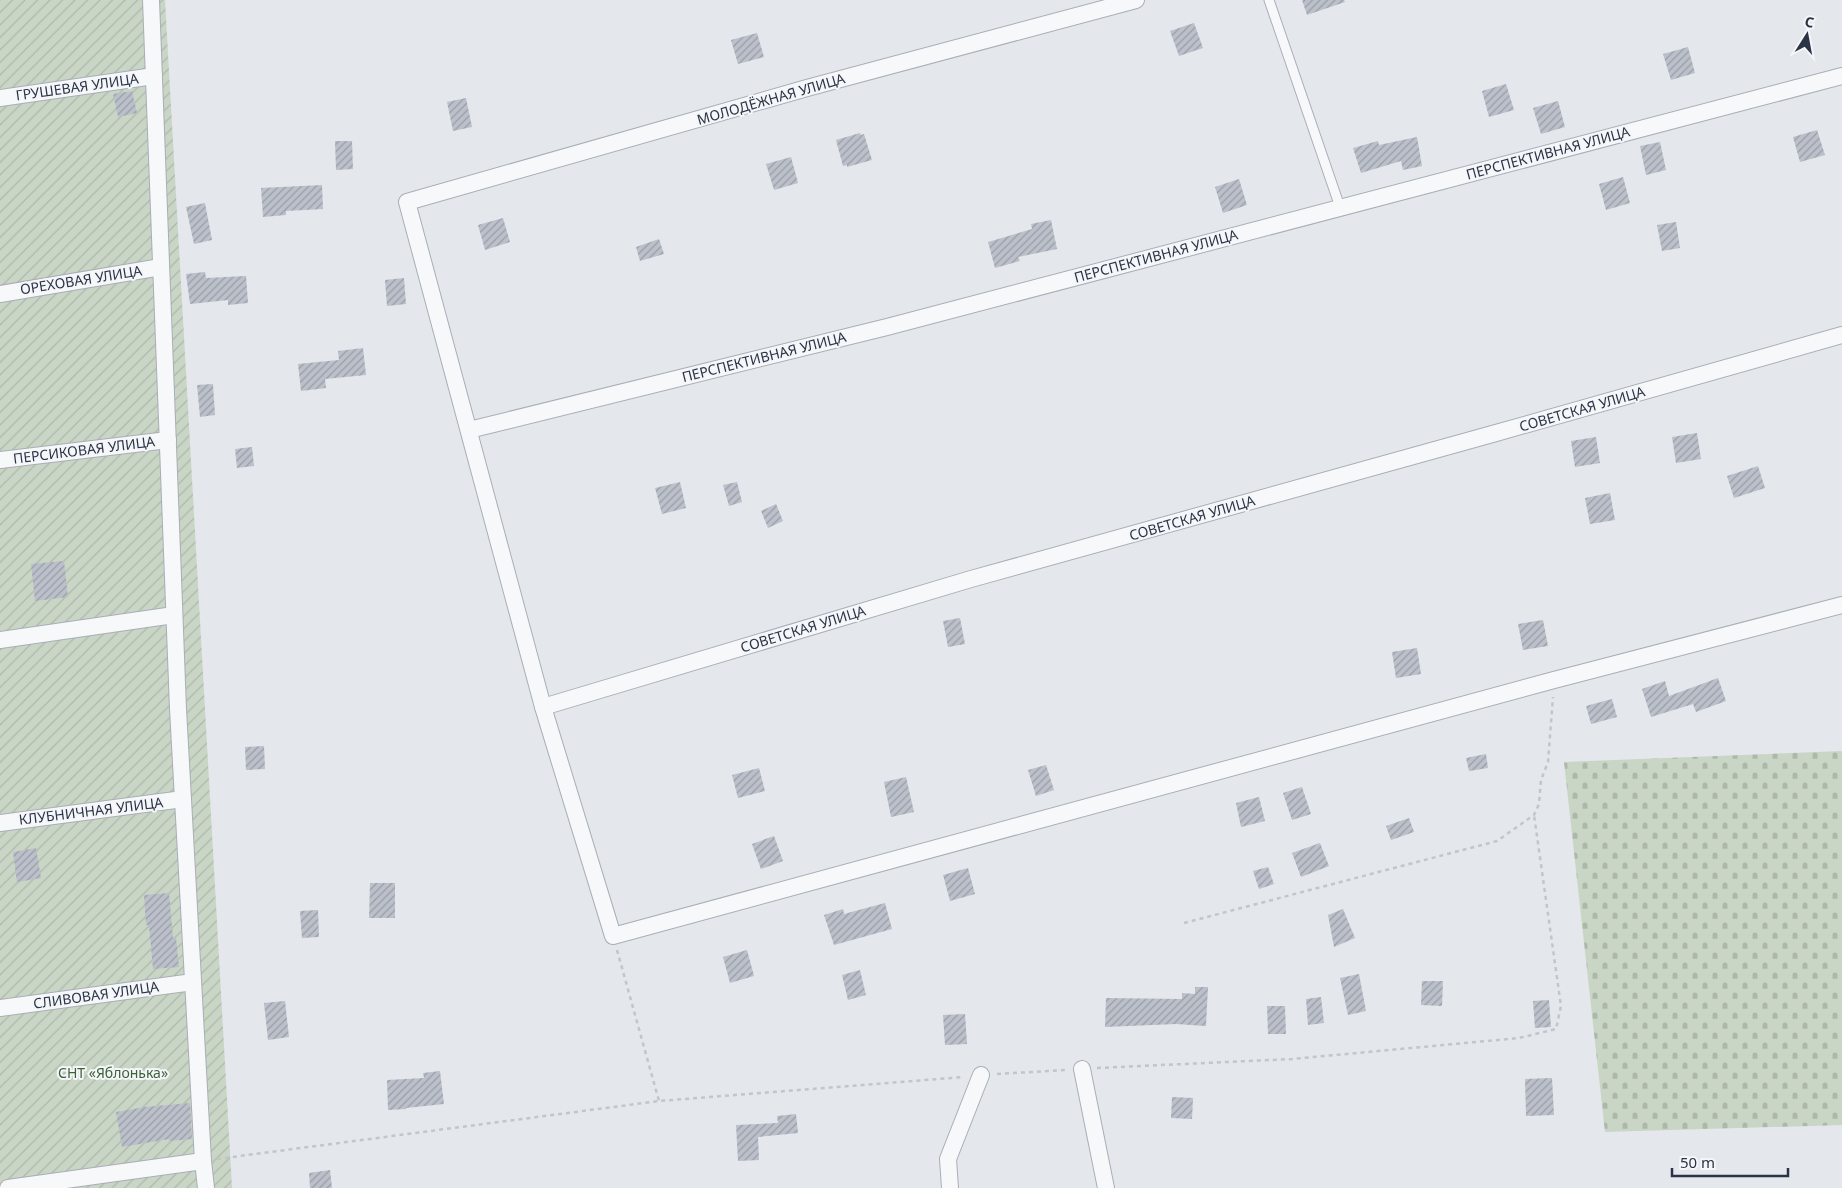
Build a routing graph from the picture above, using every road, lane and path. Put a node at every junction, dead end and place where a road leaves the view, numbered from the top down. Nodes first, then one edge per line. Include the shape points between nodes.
1 (151, 0) edge
2 (1136, 0) edge
3 (1269, 0) edge
4 (154, 76) junction
5 (1842, 76) edge
6 (0, 98) edge
7 (1340, 207) junction
8 (161, 267) junction
9 (0, 294) edge
10 (1842, 335) edge
11 (469, 430) junction
12 (168, 440) junction
13 (0, 460) edge
14 (1842, 605) edge
15 (174, 615) junction
16 (0, 640) edge
17 (1554, 680) junction
18 (544, 706) junction
19 (183, 799) junction
20 (0, 823) edge
21 (1184, 923) dead end
22 (613, 936) junction
23 (193, 982) junction
24 (0, 1008) edge
25 (1082, 1069) dead end
26 (981, 1075) dead end
27 (659, 1101) dead end
28 (203, 1161) junction
29 (8, 1188) edge
30 (206, 1188) edge
31 (950, 1188) edge
32 (1106, 1188) edge

1 - 4 street
2 - 11 street, МОЛОДЁЖНАЯ УЛИЦА via 798,91 407,202
3 - 7 lane
4 - 6 street, ГРУШЕВАЯ УЛИЦА
4 - 8 street
5 - 7 street, ПЕРСПЕКТИВНАЯ УЛИЦА
7 - 11 street, ПЕРСПЕКТИВНАЯ УЛИЦА via 887,327
8 - 9 street, ОРЕХОВАЯ УЛИЦА
8 - 12 street
10 - 18 street, СОВЕТСКАЯ УЛИЦА via 971,579
11 - 18 street
12 - 13 street, ПЕРСИКОВАЯ УЛИЦА
12 - 15 street
14 - 17 street
15 - 16 street
15 - 19 street
17 - 21 path via 1548,762 1541,780 1539,804 1534,815 1497,841
17 - 22 street
18 - 22 street
19 - 20 street, КЛУБНИЧНАЯ УЛИЦА
19 - 23 street
22 - 27 path
23 - 24 street, СЛИВОВАЯ УЛИЦА
23 - 28 street
25 - 32 street
26 - 31 street via 948,1158
28 - 29 street
28 - 30 street

